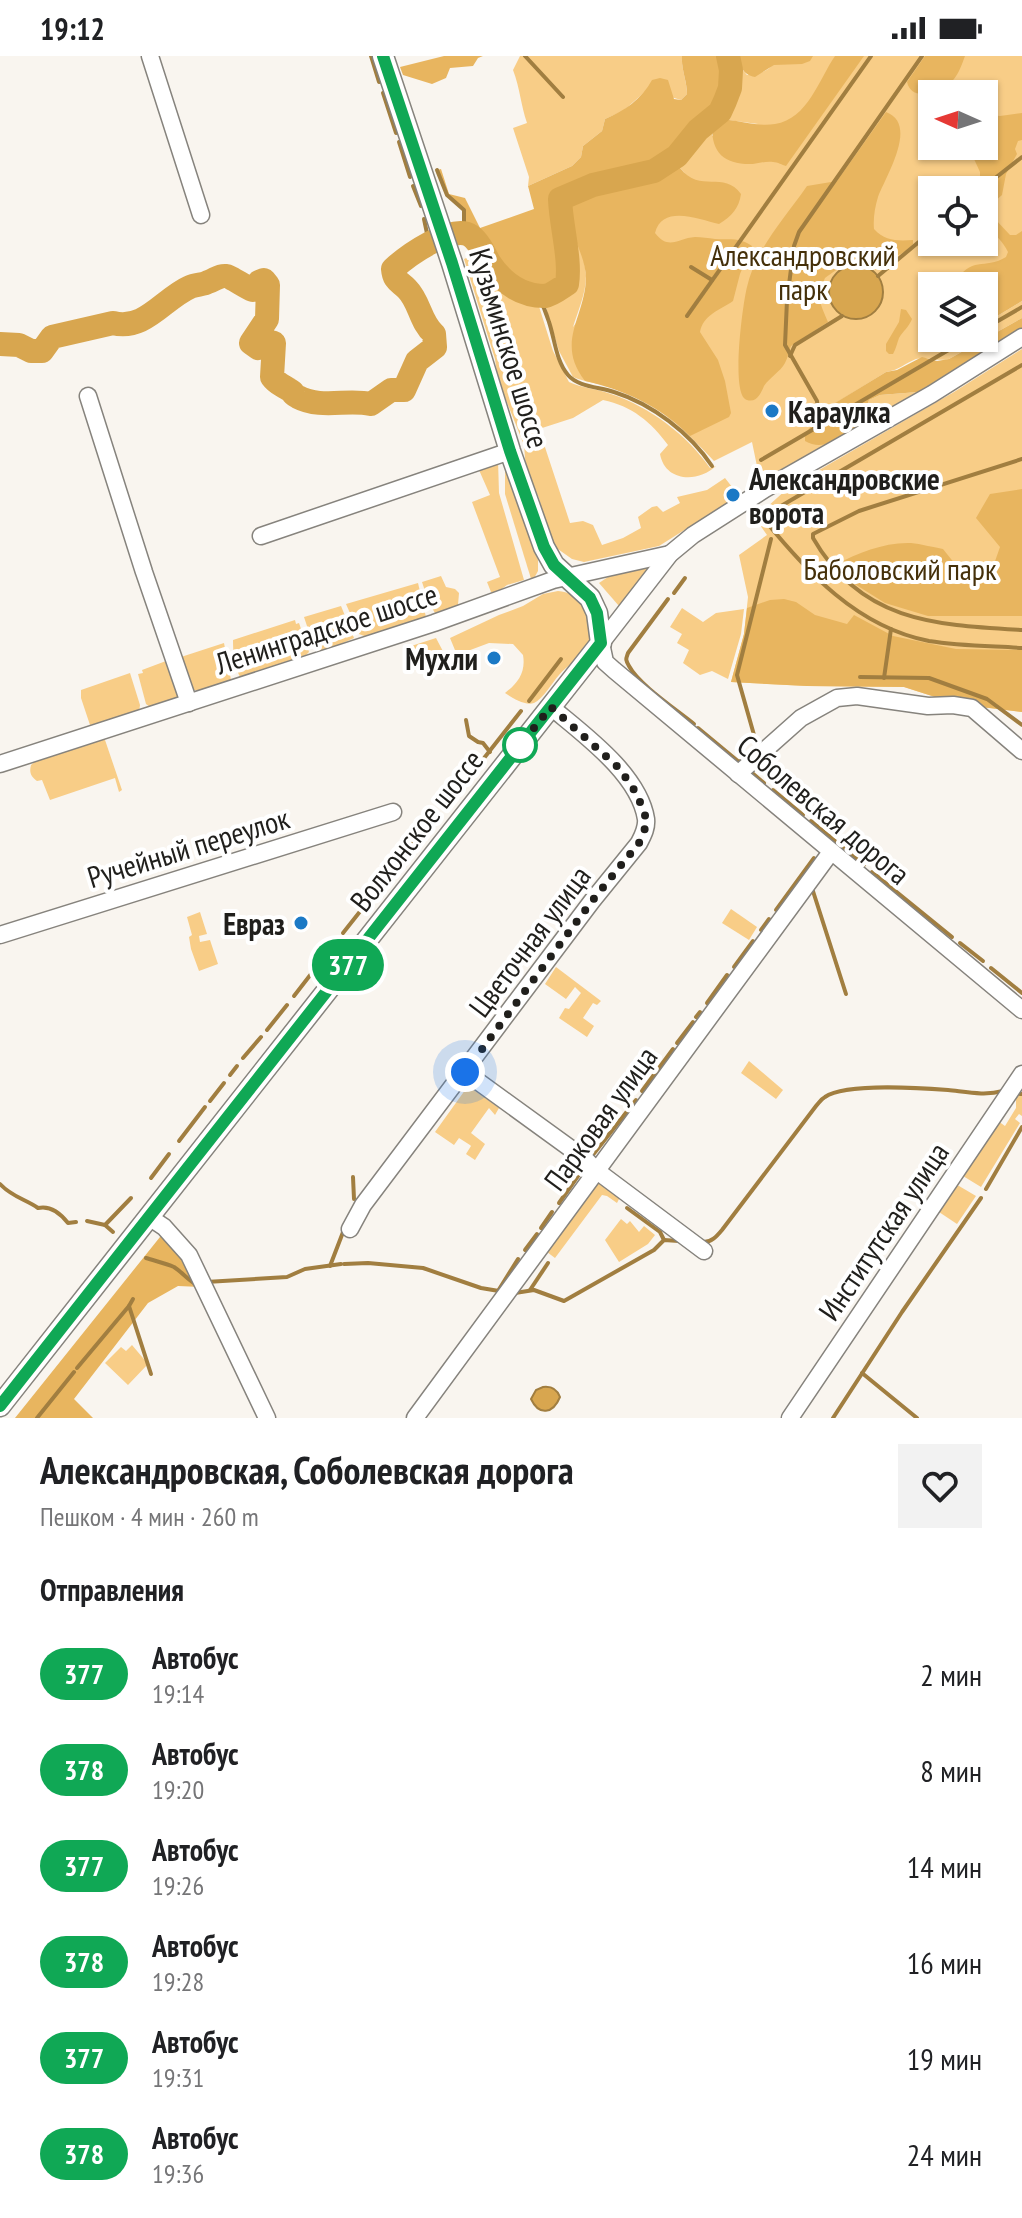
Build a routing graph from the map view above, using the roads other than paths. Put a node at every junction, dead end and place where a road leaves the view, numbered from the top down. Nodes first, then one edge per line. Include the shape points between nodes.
1 (150, 56) edge
2 (383, 56) edge
3 (201, 215) dead end
4 (1022, 337) edge
5 (88, 396) dead end
6 (510, 451) junction
7 (261, 536) dead end
8 (670, 554) junction
9 (567, 577) junction
10 (601, 643) junction
11 (189, 703) junction
12 (551, 707) junction
13 (1022, 751) edge
14 (0, 764) edge
15 (738, 774) junction
16 (393, 812) dead end
17 (831, 852) junction
18 (0, 935) edge
19 (1022, 1010) edge
20 (465, 1072) junction
21 (1022, 1074) edge
22 (597, 1171) junction
23 (149, 1217) junction
24 (350, 1229) dead end
25 (704, 1251) dead end
26 (0, 1406) edge
27 (267, 1418) edge
28 (415, 1418) edge
29 (790, 1418) edge

1 - 3 street
2 - 6 main road, Кузьминское шоссе
4 - 8 street via 765,489
5 - 11 street
6 - 7 street
6 - 9 main road, Кузьминское шоссе via 547,554
8 - 9 street, Ленинградское шоссе
8 - 10 street, Волхонское шоссе
9 - 10 main road, Кузьминское шоссе via 590,598
9 - 11 street, Ленинградское шоссе
10 - 12 main road, Волхонское шоссе
10 - 15 street, Соболевская дорога via 605,662
11 - 14 street, Ленинградское шоссе
12 - 20 street, Цветочная улица via 630,781 646,818 644,833
12 - 23 main road, Волхонское шоссе
13 - 15 street via 972,708 857,696 837,698 801,718
15 - 17 street, Соболевская дорога
16 - 18 street, Ручейный переулок
17 - 19 street, Соболевская дорога
17 - 22 street, Парковая улица
20 - 22 street
20 - 24 street, Цветочная улица
21 - 29 street, Институтская улица
22 - 25 street
22 - 28 street, Парковая улица
23 - 26 main road, Волхонское шоссе
23 - 27 street via 182,1246 197,1271

